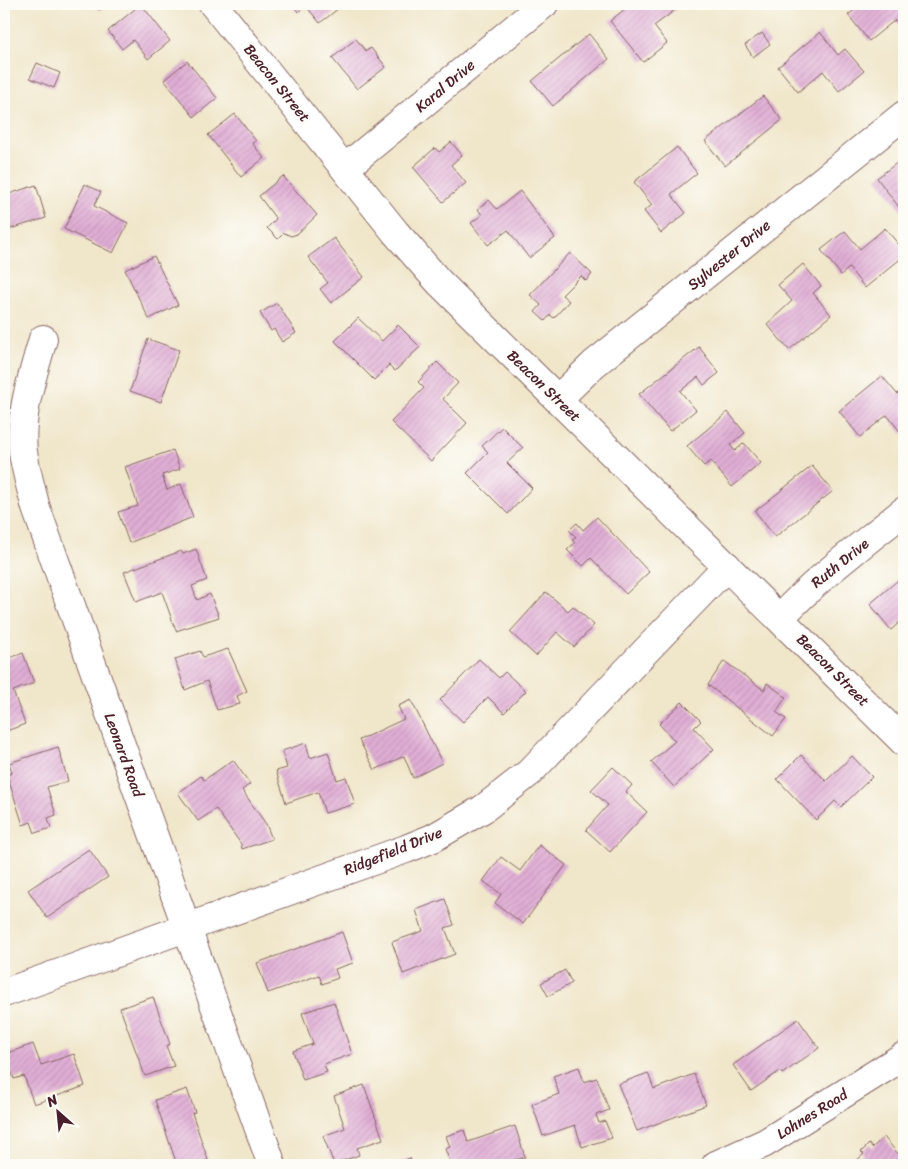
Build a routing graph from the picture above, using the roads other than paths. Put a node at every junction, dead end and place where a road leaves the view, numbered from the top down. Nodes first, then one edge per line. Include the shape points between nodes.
1 (213, 4) edge
2 (544, 4) edge
3 (904, 115) edge
4 (346, 168) junction
5 (43, 339) dead end
6 (558, 399) junction
7 (904, 511) edge
8 (727, 566) junction
9 (780, 618) junction
10 (904, 742) edge
11 (186, 928) junction
12 (4, 993) edge
13 (904, 1056) edge
14 (272, 1165) edge
15 (716, 1165) edge

1 - 4 street, Beacon Street
2 - 4 street, Karal Drive
3 - 6 street, Sylvester Drive via 594,364
4 - 6 street, Beacon Street via 439,282
5 - 11 street, Leonard Road via 24,419 23,449 27,478
6 - 8 street, Beacon Street
7 - 9 street, Ruth Drive via 816,582
8 - 9 street, Beacon Street
8 - 11 street, Ridgefield Drive via 551,752 483,809 433,838 406,849
9 - 10 street, Beacon Street
11 - 12 street, Ridgefield Drive
11 - 14 street, Leonard Road
13 - 15 street, Lohnes Road via 765,1143

